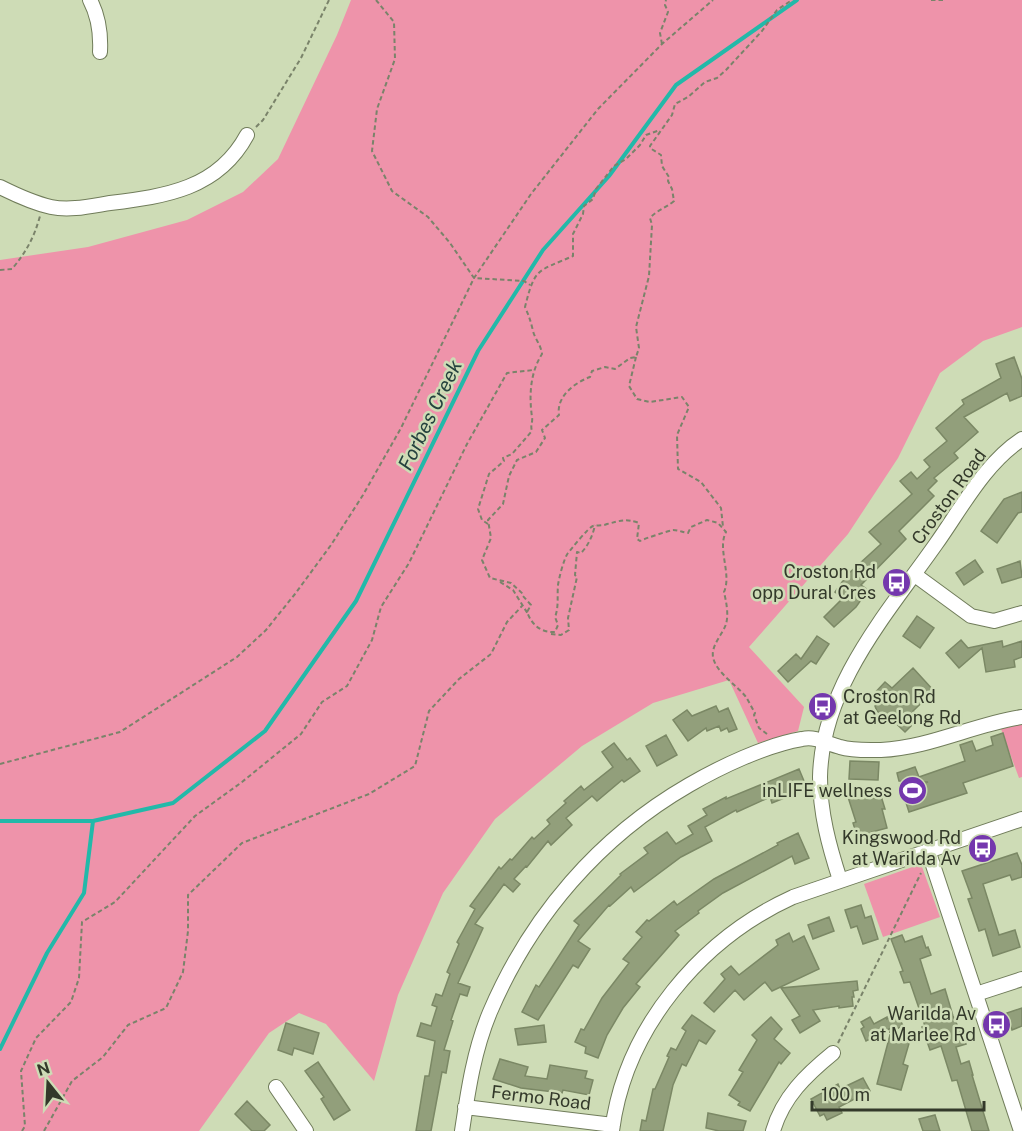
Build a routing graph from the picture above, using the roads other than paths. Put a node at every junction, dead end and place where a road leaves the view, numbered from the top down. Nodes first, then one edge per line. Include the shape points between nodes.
1 (90, 0) edge
2 (100, 52) dead end
3 (247, 135) road end
4 (0, 187) edge
5 (1022, 439) edge
6 (915, 574) junction
7 (1022, 613) edge
8 (1022, 717) edge
9 (824, 740) junction
10 (1022, 819) edge
11 (928, 850) junction
12 (840, 880) junction
13 (1022, 979) edge
14 (976, 994) junction
15 (832, 1053) road end
16 (276, 1087) dead end
17 (465, 1107) junction
18 (612, 1128) edge
19 (306, 1131) edge
20 (462, 1131) edge
21 (773, 1131) edge
22 (1021, 1131) edge

1 - 2 street via 101,31
3 - 4 street via 229,162 216,173 182,190 147,199 63,208 42,205
5 - 6 street, Croston Road via 993,464
6 - 7 street via 971,616 994,621
6 - 9 street, Croston Road via 849,671
8 - 9 street via 883,750 842,748
9 - 12 street, Croston Road via 820,779 824,818
9 - 17 street via 803,738 775,747 718,769 671,795 623,830 570,882 522,950 490,1013
10 - 11 street
11 - 12 street
11 - 14 street
12 - 18 street via 762,912 735,930 688,973 639,1046
13 - 14 street
14 - 22 street
15 - 21 street via 794,1090
16 - 19 street
17 - 18 street, Fermo Road
17 - 20 street

